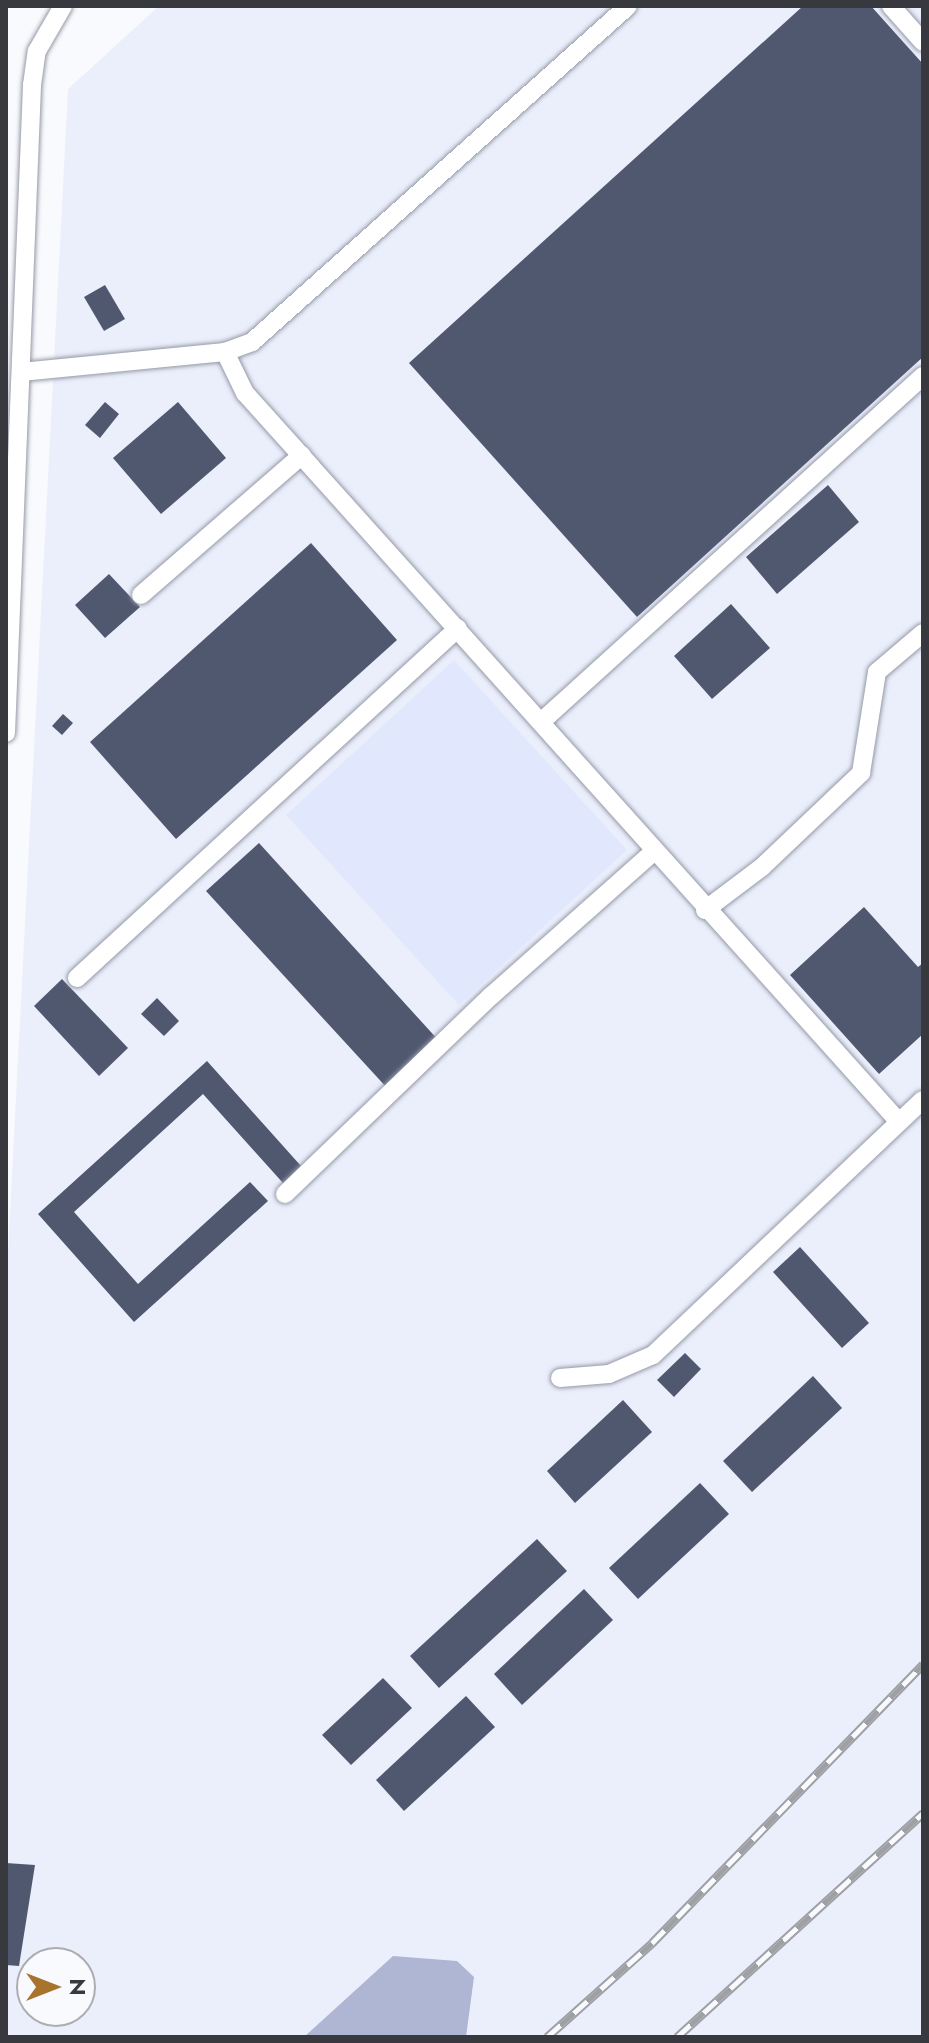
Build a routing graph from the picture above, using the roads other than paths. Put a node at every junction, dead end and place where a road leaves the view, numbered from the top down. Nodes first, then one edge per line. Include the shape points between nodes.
1 (63, 6) edge
2 (628, 6) edge
3 (891, 6) edge
4 (923, 42) edge
5 (225, 352) junction
6 (21, 372) junction
7 (923, 376) edge
8 (302, 455) junction
9 (141, 595) dead end
10 (458, 628) junction
11 (923, 633) edge
12 (542, 721) junction
13 (6, 733) edge
14 (653, 852) junction
15 (705, 910) junction
16 (77, 978) dead end
17 (923, 1100) edge
18 (899, 1122) junction
19 (285, 1194) dead end
20 (560, 1378) dead end

1 - 6 lane via 37,51 32,85
2 - 5 lane via 252,342
3 - 4 lane
5 - 6 lane
5 - 8 lane via 245,393
6 - 13 lane
7 - 12 lane
8 - 9 lane
8 - 10 lane
10 - 12 lane
10 - 16 lane
11 - 15 lane via 877,672 861,773 762,867
12 - 14 lane
14 - 15 lane
14 - 19 lane via 491,996
15 - 18 lane
17 - 18 lane
18 - 20 lane via 653,1355 609,1374

